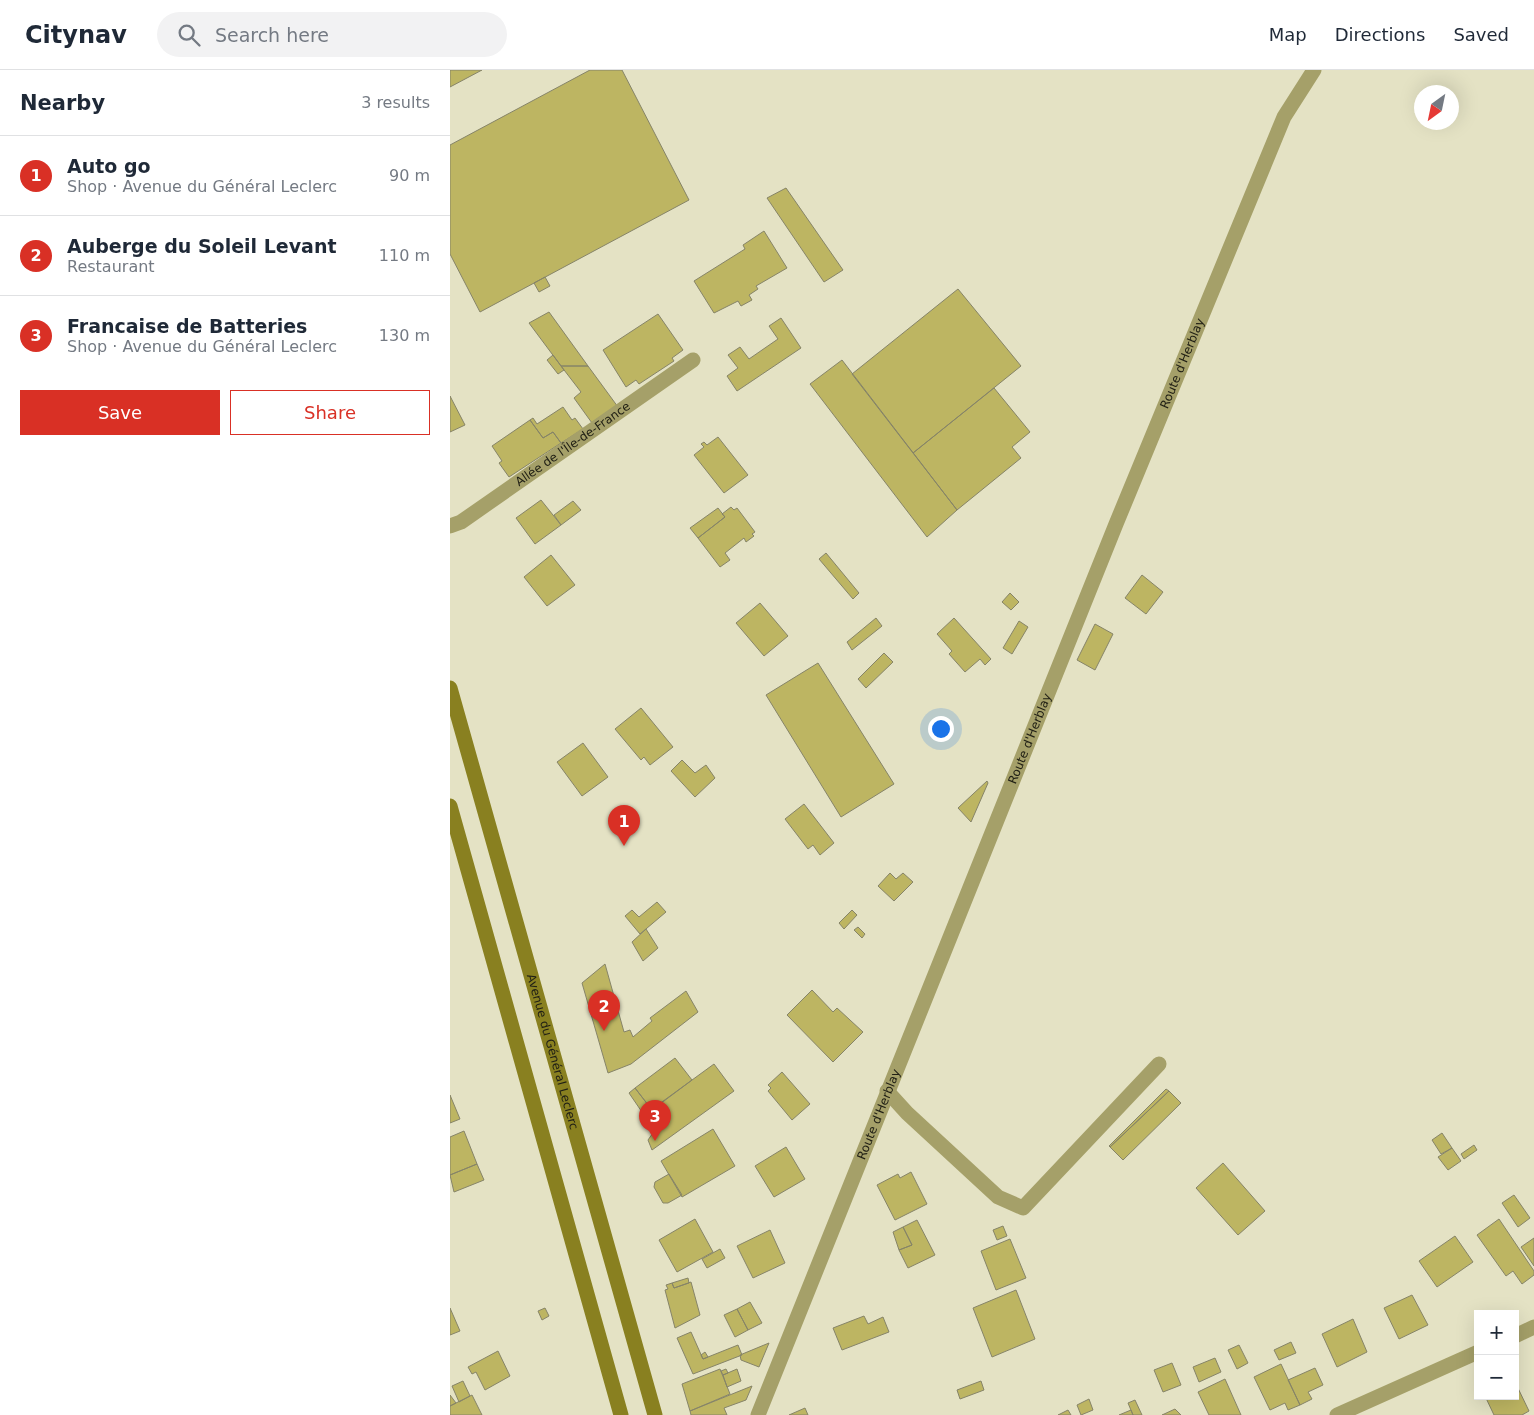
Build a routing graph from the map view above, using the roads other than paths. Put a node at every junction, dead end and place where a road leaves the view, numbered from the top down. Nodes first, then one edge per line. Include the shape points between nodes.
1 (1314, 70) edge
2 (694, 360) dead end
3 (450, 526) edge
4 (450, 688) edge
5 (450, 806) edge
6 (1159, 1064) dead end
7 (887, 1091) junction
8 (1534, 1328) edge
9 (1519, 1334) edge
10 (1474, 1354) edge
11 (621, 1415) edge
12 (655, 1415) edge
13 (758, 1415) edge
14 (1337, 1415) edge

1 - 7 street, Route d'Herblay via 1284,117 1119,515
2 - 3 street, Allée de l'Île-de-France via 461,522
4 - 12 main road, Avenue du Général Leclerc
5 - 11 main road
6 - 7 street via 1023,1208 998,1197 907,1114
7 - 13 street, Route d'Herblay
8 - 9 street
10 - 14 street

